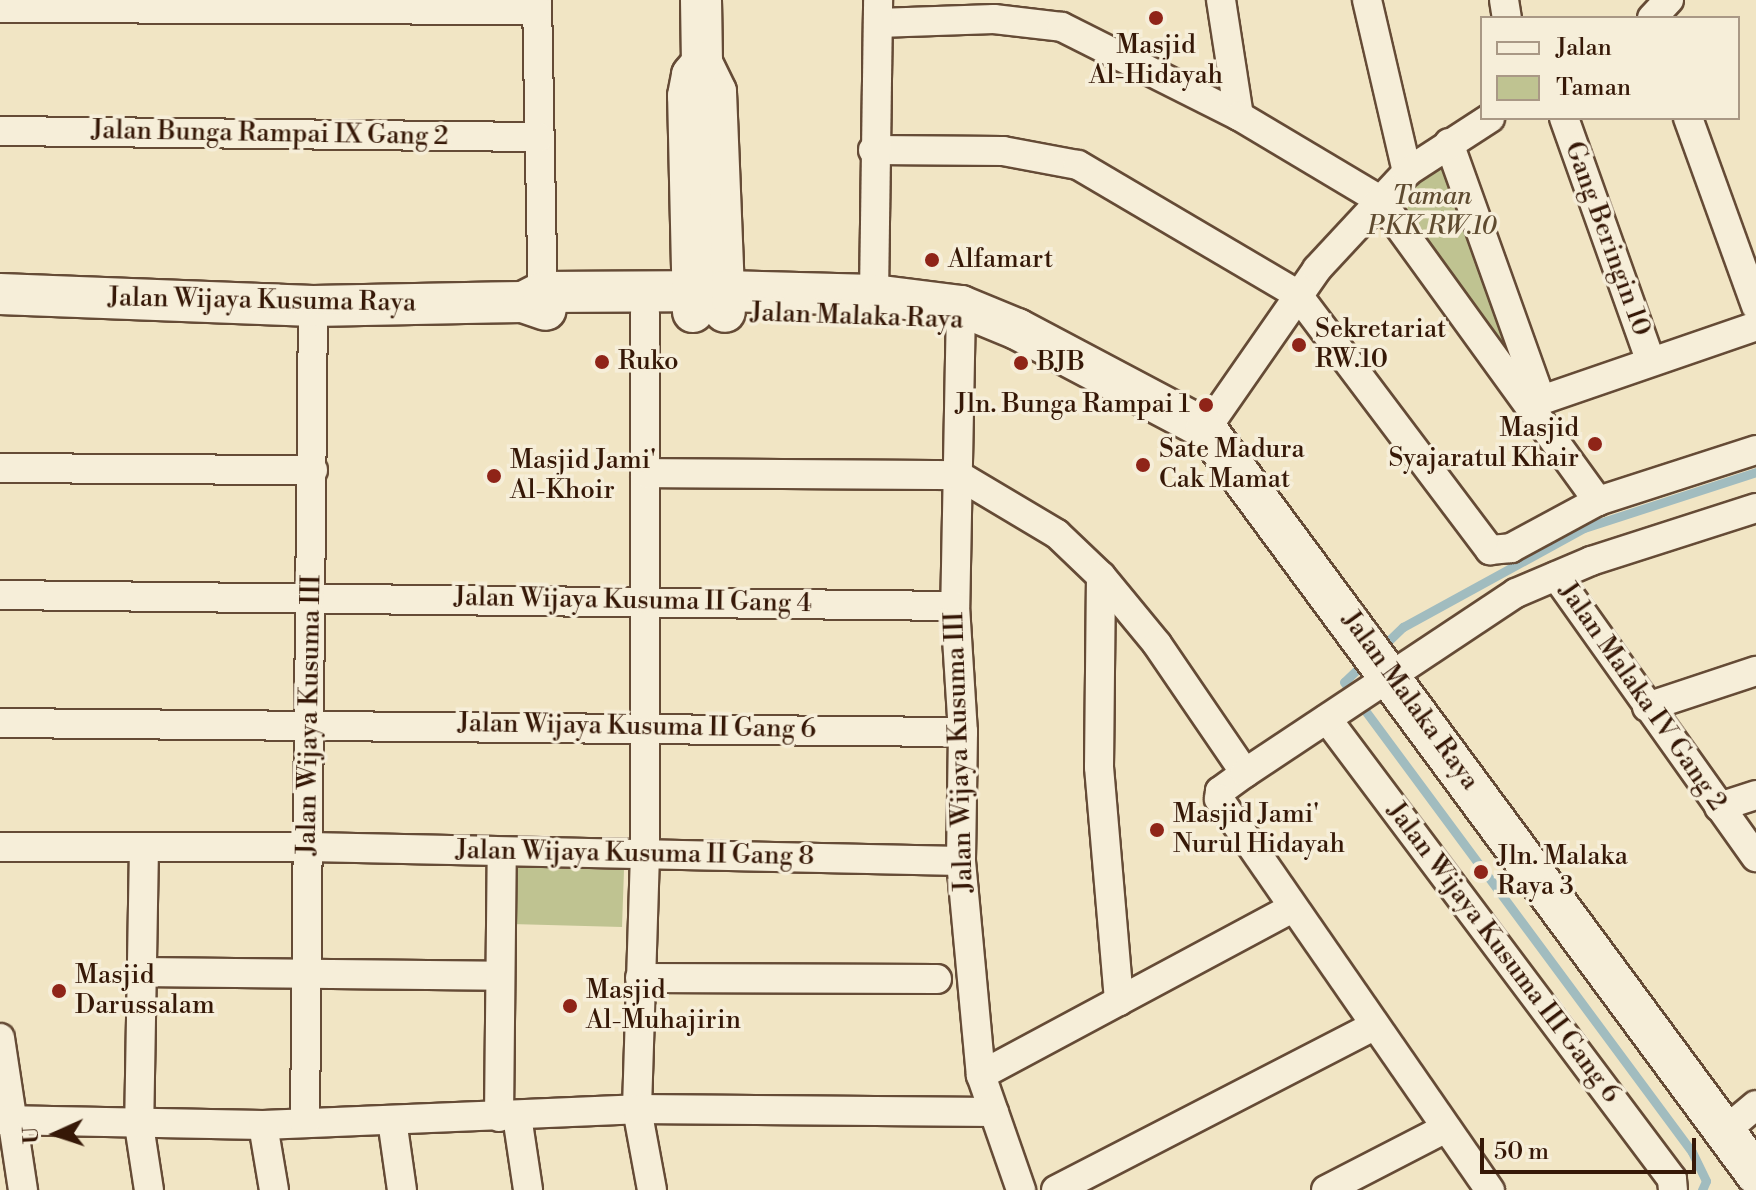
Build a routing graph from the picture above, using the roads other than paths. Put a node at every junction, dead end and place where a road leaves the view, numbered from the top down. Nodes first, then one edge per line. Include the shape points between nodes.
1 (701, 0) edge
2 (1221, 0) edge
3 (1367, 0) edge
4 (1669, 0) edge
5 (82, 4) edge
6 (269, 5) edge
7 (537, 5) edge
8 (0, 8) edge
9 (994, 10) edge
10 (878, 12) edge
11 (1653, 16) edge
12 (1239, 116) junction
13 (1487, 120) edge
14 (1565, 120) edge
15 (1689, 120) edge
16 (0, 131) edge
17 (539, 137) junction
18 (1449, 143) junction
19 (873, 150) junction
20 (1407, 172) junction
21 (1380, 200) junction
22 (0, 294) edge
23 (1297, 294) junction
24 (874, 295) junction
25 (536, 301) junction
26 (708, 302) junction
27 (313, 306) junction
28 (1756, 306) edge
29 (645, 313) junction
30 (969, 316) junction
31 (1756, 326) edge
32 (1650, 360) junction
33 (1535, 402) junction
34 (1206, 429) junction
35 (1756, 450) edge
36 (0, 468) edge
37 (313, 470) junction
38 (645, 473) junction
39 (958, 475) junction
40 (1598, 501) junction
41 (1756, 508) edge
42 (1574, 540) junction
43 (1101, 576) junction
44 (1556, 576) junction
45 (0, 595) edge
46 (312, 596) junction
47 (647, 600) junction
48 (955, 606) junction
49 (1756, 671) edge
50 (1365, 683) junction
51 (1647, 707) junction
52 (310, 722) junction
53 (0, 723) edge
54 (645, 728) junction
55 (963, 732) junction
56 (1245, 773) junction
57 (1756, 795) edge
58 (1719, 807) junction
59 (0, 847) edge
60 (144, 847) junction
61 (309, 847) junction
62 (502, 852) junction
63 (645, 854) junction
64 (1756, 857) edge
65 (961, 861) junction
66 (1292, 908) junction
67 (139, 972) junction
68 (307, 975) junction
69 (500, 976) junction
70 (640, 978) junction
71 (957, 979) junction
72 (1119, 1001) junction
73 (1375, 1025) junction
74 (0, 1038) edge
75 (981, 1075) junction
76 (1756, 1105) edge
77 (637, 1109) junction
78 (994, 1112) junction
79 (508, 1116) junction
80 (6, 1119) edge
81 (392, 1120) junction
82 (305, 1123) junction
83 (139, 1125) junction
84 (263, 1125) junction
85 (1446, 1128) junction
86 (1725, 1131) junction
87 (1756, 1174) edge
88 (23, 1190) edge
89 (149, 1190) edge
90 (274, 1190) edge
91 (402, 1190) edge
92 (528, 1190) edge
93 (652, 1190) edge
94 (1021, 1190) edge
95 (1056, 1190) edge
96 (1326, 1190) edge
97 (1490, 1190) edge
98 (1673, 1190) edge

1 - 26 street via 702,63 692,75 688,96
2 - 12 street
3 - 20 street
4 - 11 street
5 - 6 street
5 - 8 street
6 - 7 street
7 - 17 street
9 - 10 street
9 - 12 street via 1062,27
10 - 19 street
12 - 21 street
13 - 18 street
14 - 32 street, Gang Beringin 10
15 - 28 street
16 - 17 street, Jalan Bunga Rampai IX Gang 2
17 - 25 street
18 - 20 street
18 - 33 street
19 - 23 street via 1003,151 1078,165
19 - 24 street
20 - 21 street
21 - 23 street
21 - 33 street
22 - 27 street, Jalan Wijaya Kusuma Raya
23 - 34 street
23 - 42 street via 1490,550
24 - 26 street, Jalan Malaka Raya
24 - 30 street, Jalan Malaka Raya
25 - 26 street, Jalan Wijaya Kusuma Raya
25 - 27 street, Jalan Wijaya Kusuma Raya
25 - 29 street, Jalan Wijaya Kusuma Raya
26 - 29 street, Jalan Wijaya Kusuma Raya
26 - 30 street, Jalan Malaka Raya
27 - 37 street, Jalan Wijaya Kusuma III
29 - 38 street
30 - 34 street, Jalan Malaka Raya
30 - 39 street, Jalan Wijaya Kusuma III
31 - 32 street
32 - 33 street
33 - 40 street
34 - 50 street, Jalan Malaka Raya
35 - 40 street
36 - 37 street
37 - 46 street, Jalan Wijaya Kusuma III
38 - 39 street
38 - 47 street
39 - 43 street via 1057,534
39 - 48 street, Jalan Wijaya Kusuma III
40 - 42 street
41 - 42 street
42 - 44 street
43 - 56 street via 1157,644
43 - 72 street via 1099,767
44 - 50 street via 1516,593
44 - 51 street, Jalan Malaka IV Gang 2
45 - 46 street, Jalan Wijaya Kusuma II Gang 4
46 - 47 street, Jalan Wijaya Kusuma II Gang 4
46 - 52 street, Jalan Wijaya Kusuma III
47 - 48 street, Jalan Wijaya Kusuma II Gang 4
47 - 54 street
48 - 55 street, Jalan Wijaya Kusuma III
49 - 51 street
50 - 56 street
50 - 86 street, Jalan Malaka Raya
50 - 98 street, Jalan Wijaya Kusuma III Gang 6 via 1672,1179
51 - 58 street, Jalan Malaka IV Gang 2
52 - 53 street, Jalan Wijaya Kusuma II Gang 6
52 - 54 street, Jalan Wijaya Kusuma II Gang 6
52 - 61 street, Jalan Wijaya Kusuma III
54 - 55 street, Jalan Wijaya Kusuma II Gang 6
54 - 63 street
55 - 65 street, Jalan Wijaya Kusuma III
56 - 66 street via 1220,791 1219,799
57 - 58 street
58 - 64 street, Jalan Malaka IV Gang 2
59 - 60 street, Jalan Wijaya Kusuma II Gang 8
60 - 61 street, Jalan Wijaya Kusuma II Gang 8
60 - 67 street
61 - 62 street, Jalan Wijaya Kusuma II Gang 8
61 - 68 street, Jalan Wijaya Kusuma III
62 - 63 street, Jalan Wijaya Kusuma II Gang 8
62 - 69 street
63 - 65 street, Jalan Wijaya Kusuma II Gang 8
63 - 70 street
65 - 71 street, Jalan Wijaya Kusuma III
66 - 72 street
66 - 73 street
67 - 68 street
67 - 83 street
68 - 69 street
68 - 82 street, Jalan Wijaya Kusuma III
69 - 79 street
70 - 71 street
70 - 77 street
71 - 75 street, Jalan Wijaya Kusuma III
72 - 75 street
73 - 85 street
73 - 95 street
74 - 80 street
75 - 78 street, Jalan Wijaya Kusuma III
76 - 86 street
77 - 78 street
77 - 79 street
77 - 93 street
78 - 94 street, Jalan Wijaya Kusuma III
79 - 81 street
79 - 92 street
80 - 83 street
80 - 88 street
81 - 82 street
81 - 91 street
82 - 84 street
83 - 84 street
83 - 89 street
84 - 90 street
85 - 96 street
85 - 97 street
86 - 87 street, Jalan Malaka Raya

